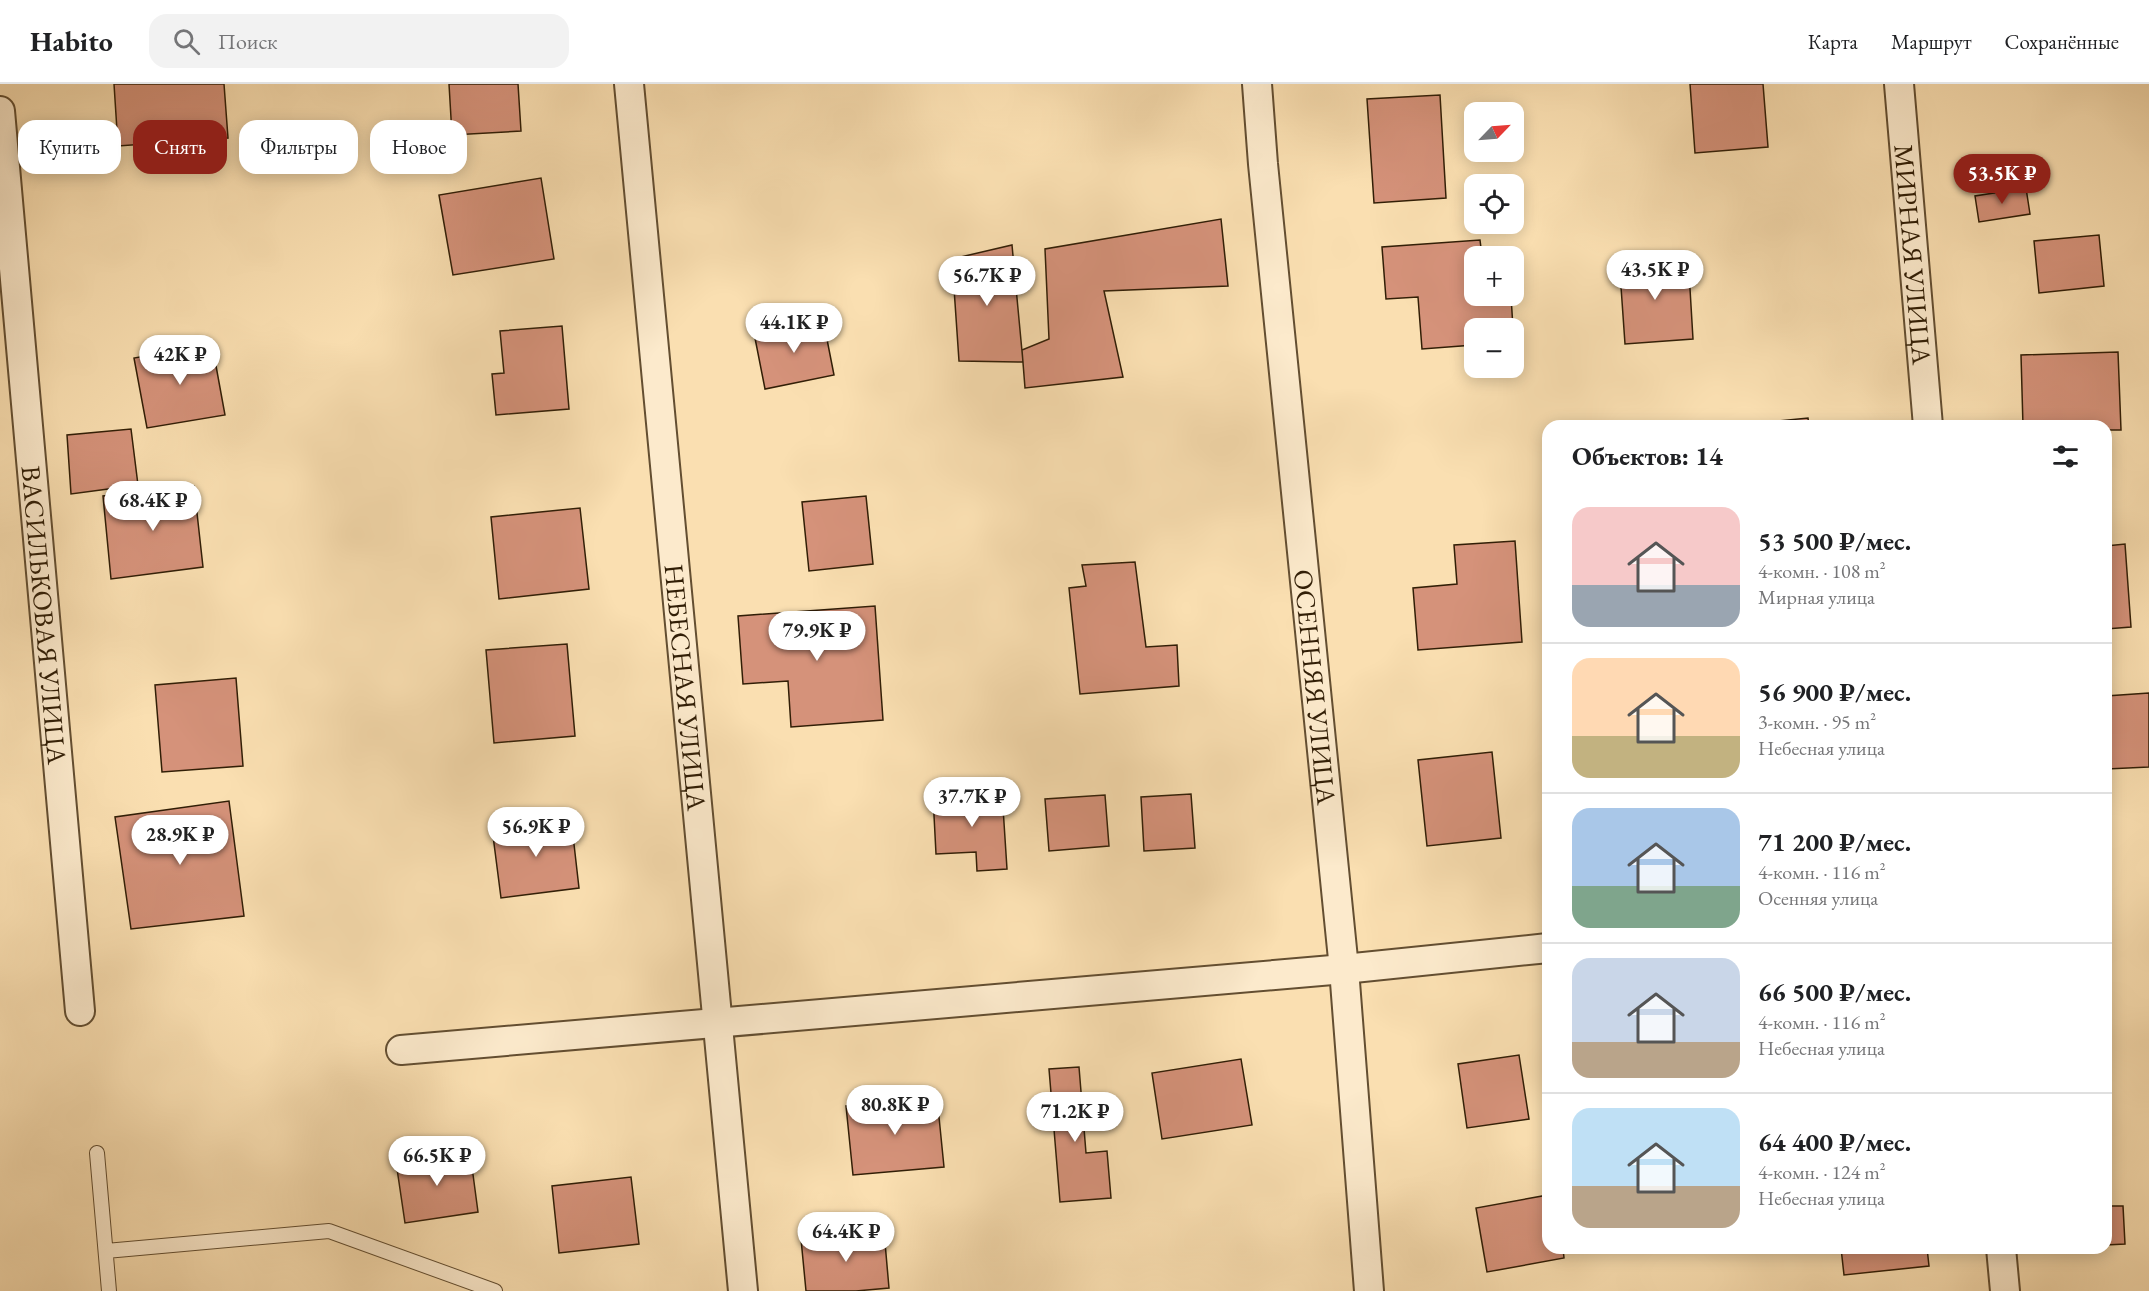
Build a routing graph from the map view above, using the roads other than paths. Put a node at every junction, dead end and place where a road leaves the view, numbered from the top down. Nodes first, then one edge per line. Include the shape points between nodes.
1 (629, 84) edge
2 (1257, 84) edge
3 (1899, 84) edge
4 (0, 111) edge
5 (1927, 420) edge
6 (1542, 949) edge
7 (1344, 969) junction
8 (80, 1011) dead end
9 (719, 1024) junction
10 (400, 1050) dead end
11 (97, 1153) dead end
12 (106, 1251) junction
13 (2002, 1254) edge
14 (109, 1291) edge
15 (495, 1291) edge
16 (743, 1291) edge
17 (1369, 1291) edge
18 (2005, 1291) edge

1 - 9 street, НЕБЕСНАЯ УЛИЦА
2 - 7 street, ОСЕННЯЯ УЛИЦА
3 - 5 street, МИРНАЯ УЛИЦА
4 - 8 street, ВАСИЛЬКОВАЯ УЛИЦА
6 - 7 street
7 - 9 street
7 - 17 street, ОСЕННЯЯ УЛИЦА
9 - 10 street
9 - 16 street, НЕБЕСНАЯ УЛИЦА
11 - 12 lane
12 - 14 lane
12 - 15 lane via 329,1231
13 - 18 street

